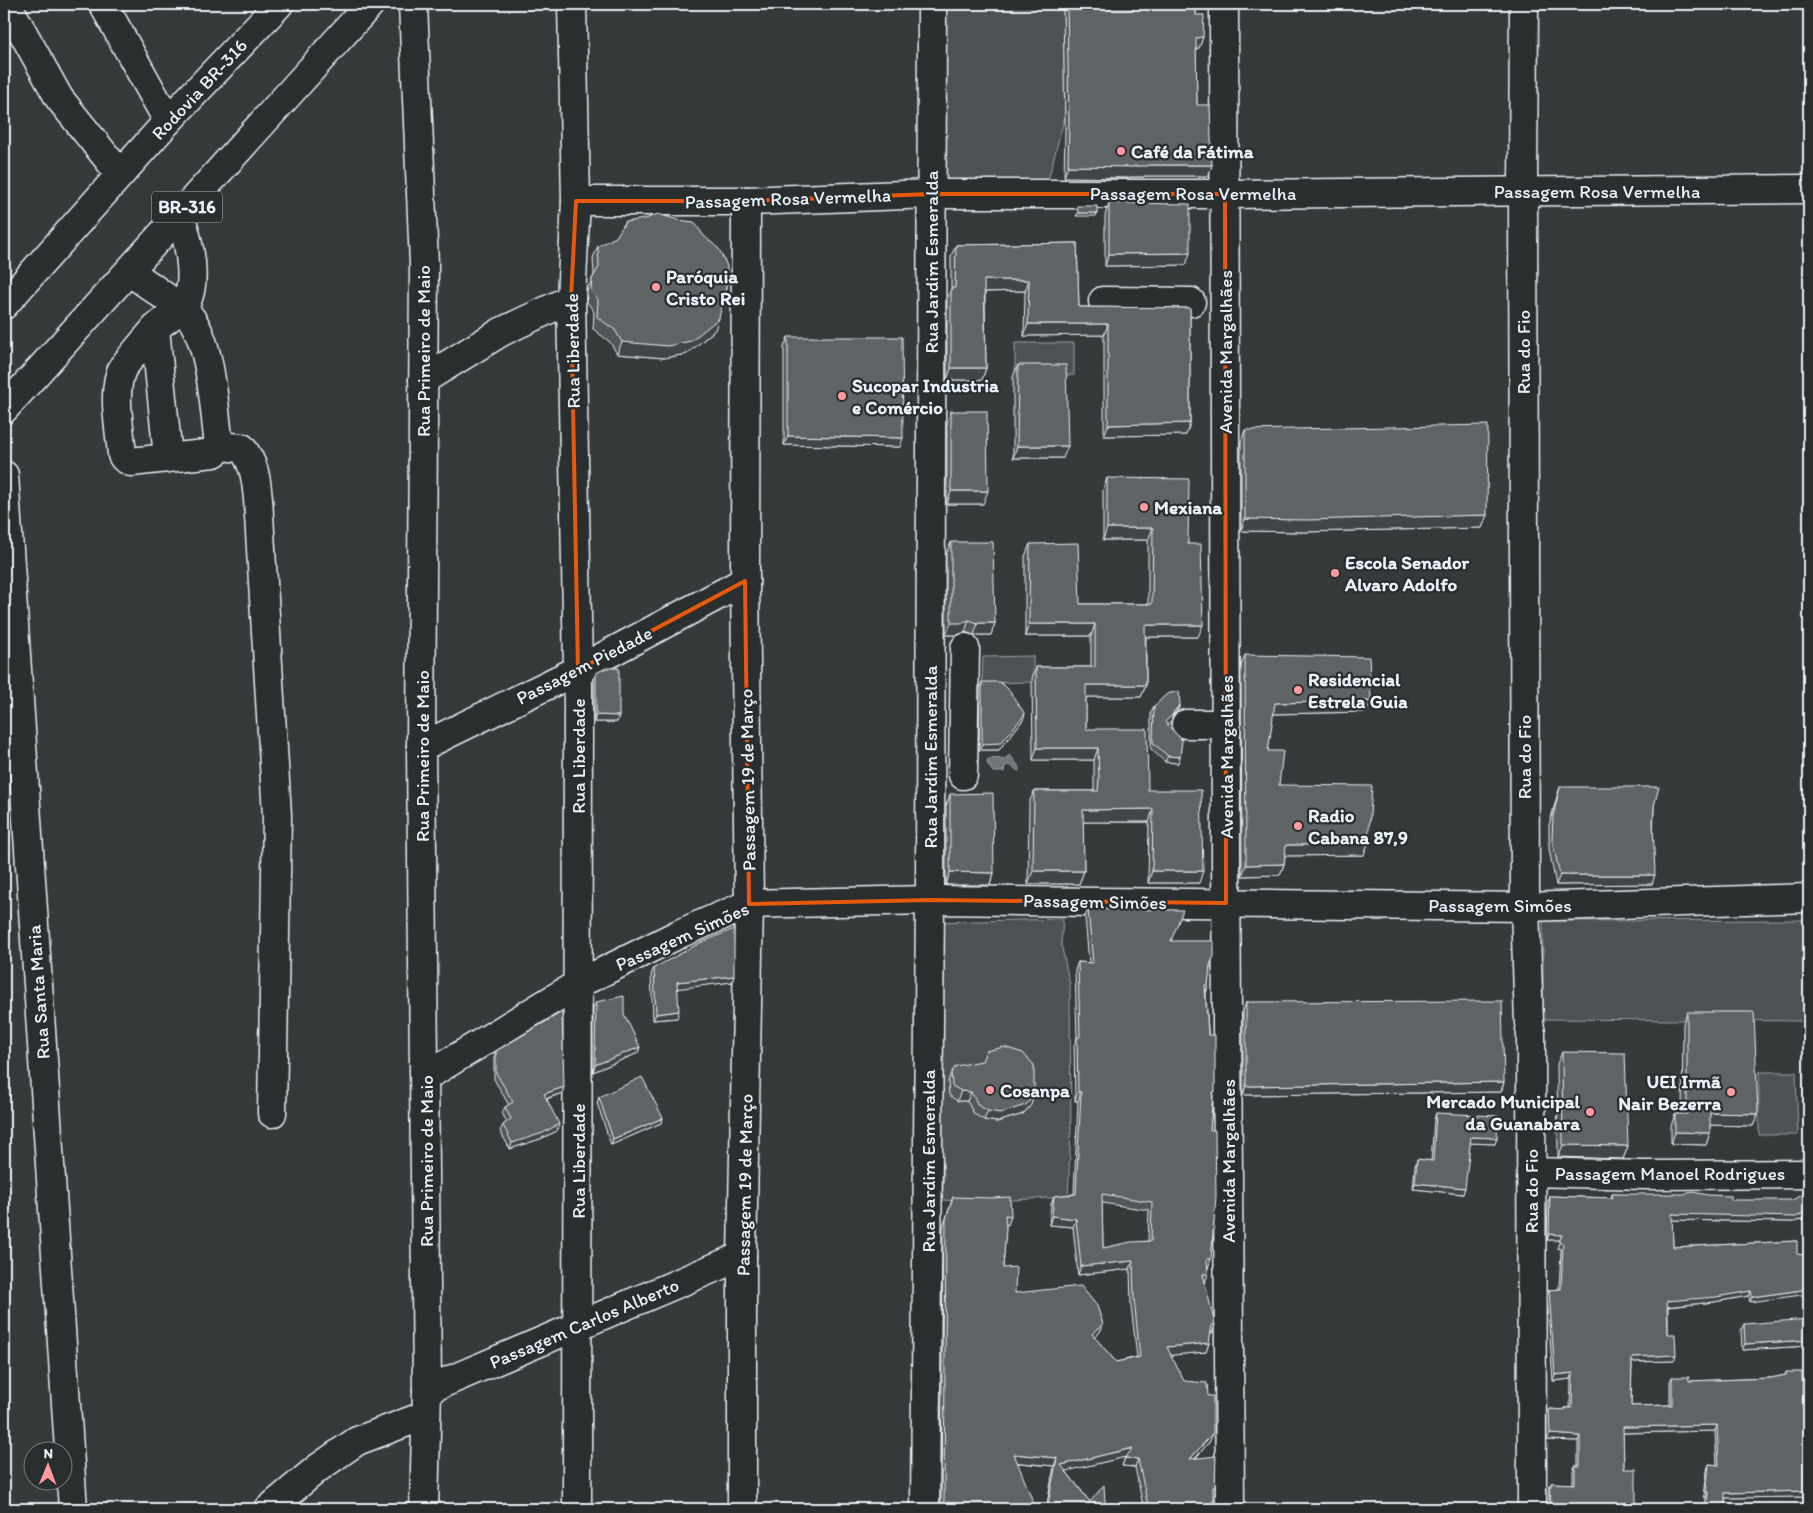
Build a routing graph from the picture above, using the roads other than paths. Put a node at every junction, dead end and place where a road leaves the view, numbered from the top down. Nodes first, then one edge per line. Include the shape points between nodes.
1 (7, 4) edge
2 (103, 4) edge
3 (279, 4) edge
4 (370, 4) edge
5 (413, 4) edge
6 (572, 4) edge
7 (932, 4) edge
8 (1224, 4) edge
9 (1524, 4) edge
10 (168, 121) junction
11 (120, 174) junction
12 (1809, 189) edge
13 (1523, 191) junction
14 (931, 194) junction
15 (1225, 194) junction
16 (576, 201) junction
17 (746, 201) junction
18 (180, 215) junction
19 (129, 271) junction
20 (571, 299) junction
21 (1103, 301) dead end
22 (1191, 302) dead end
23 (4, 305) edge
24 (181, 308) junction
25 (156, 329) junction
26 (423, 380) junction
27 (4, 409) edge
28 (219, 446) junction
29 (168, 458) junction
30 (4, 476) edge
31 (745, 581) junction
32 (965, 648) dead end
33 (578, 670) junction
34 (1186, 724) dead end
35 (1226, 724) junction
36 (421, 747) junction
37 (963, 775) dead end
38 (1809, 898) edge
39 (930, 900) junction
40 (1226, 903) junction
41 (749, 904) junction
42 (1525, 907) junction
43 (578, 984) junction
44 (425, 1077) junction
45 (272, 1113) dead end
46 (1531, 1172) junction
47 (1809, 1174) edge
48 (742, 1256) junction
49 (577, 1326) junction
50 (427, 1403) junction
51 (277, 1506) edge
52 (73, 1509) edge
53 (424, 1509) edge
54 (577, 1509) edge
55 (742, 1509) edge
56 (926, 1509) edge
57 (1230, 1509) edge
58 (1532, 1509) edge

1 - 11 main road via 59,98
2 - 10 main road
3 - 10 main road, Rodovia BR-316
4 - 18 main road, BR-316
5 - 26 main road, Rua Primeiro de Maio via 424,264
6 - 16 main road, Rua Liberdade
7 - 14 main road, Rua Jardim Esmeralda
8 - 15 main road, Avenida Margalhães
9 - 13 main road, Rua do Fio
10 - 11 main road, Rodovia BR-316
11 - 23 main road, Rodovia BR-316
12 - 13 main road, Passagem Rosa Vermelha
13 - 15 main road, Passagem Rosa Vermelha
13 - 42 main road, Rua do Fio
14 - 15 main road, Passagem Rosa Vermelha
14 - 17 main road, Passagem Rosa Vermelha
14 - 39 main road, Rua Jardim Esmeralda
15 - 35 main road, Avenida Margalhães
16 - 17 main road, Passagem Rosa Vermelha
16 - 20 main road, Rua Liberdade
17 - 31 main road, Passagem 19 de Março
18 - 19 main road, BR-316
18 - 24 main road via 187,236 191,271 190,291
19 - 24 main road
19 - 27 main road, BR-316
20 - 26 main road via 501,332
20 - 33 main road, Rua Liberdade
21 - 22 main road
24 - 25 main road
24 - 28 main road via 194,320 204,342
25 - 29 main road
25 - 29 main road via 124,367 118,381 122,455 131,462
26 - 36 main road, Rua Primeiro de Maio
28 - 29 main road via 214,453
28 - 45 main road via 242,448 250,458 258,499 277,815
30 - 52 main road, Rua Santa Maria
31 - 33 main road, Passagem Piedade
31 - 41 main road, Passagem 19 de Março
32 - 37 main road
33 - 36 main road, Passagem Piedade
33 - 43 main road, Rua Liberdade
34 - 35 main road
35 - 40 main road, Avenida Margalhães
36 - 44 main road, Rua Primeiro de Maio
38 - 42 main road, Passagem Simões
39 - 40 main road, Passagem Simões
39 - 41 main road, Passagem Simões
39 - 56 main road, Rua Jardim Esmeralda
40 - 42 main road, Passagem Simões
40 - 57 main road, Avenida Margalhães
41 - 43 main road, Passagem Simões via 681,932
41 - 48 main road, Passagem 19 de Março
42 - 46 main road, Rua do Fio via 1531,1033
43 - 44 main road, Passagem Simões
43 - 49 main road, Rua Liberdade
44 - 50 main road, Rua Primeiro de Maio
46 - 47 main road, Passagem Manoel Rodrigues
46 - 58 main road, Rua do Fio
48 - 49 main road, Passagem Carlos Alberto
48 - 55 main road, Passagem 19 de Março
49 - 50 main road, Passagem Carlos Alberto
49 - 54 main road, Rua Liberdade
50 - 51 main road, Passagem Carlos Alberto via 358,1441 318,1468
50 - 53 main road, Rua Primeiro de Maio

